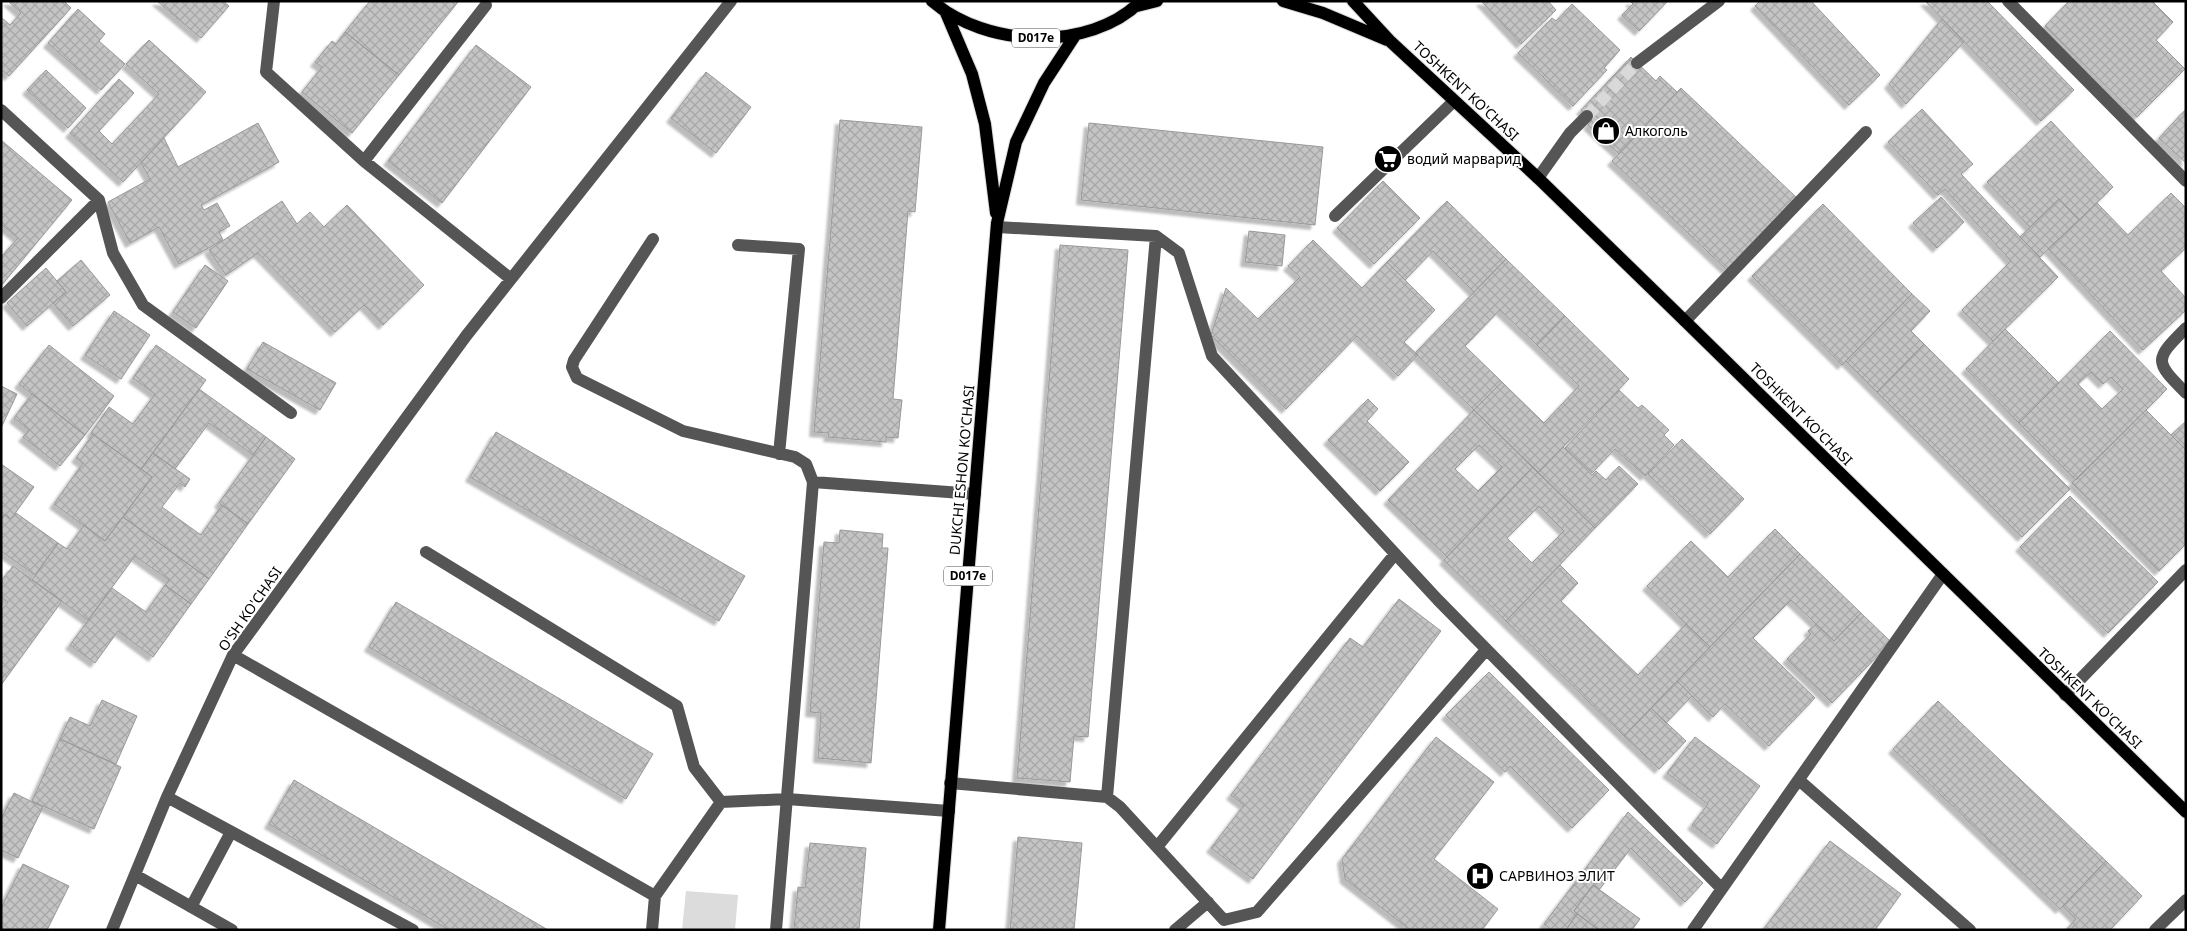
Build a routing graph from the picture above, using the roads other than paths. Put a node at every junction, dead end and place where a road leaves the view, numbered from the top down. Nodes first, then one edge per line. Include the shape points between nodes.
1 (274, 1) edge
2 (731, 1) edge
3 (932, 1) edge
4 (1157, 1) edge
5 (1283, 1) edge
6 (1353, 1) edge
7 (1719, 1) edge
8 (2008, 1) edge
9 (1139, 4) edge
10 (486, 5) dead end
11 (946, 14) junction
12 (1076, 34) junction
13 (1392, 42) junction
14 (1637, 63) tunnel mouth
15 (1454, 101) junction
16 (1, 110) edge
17 (1588, 116) tunnel mouth
18 (1866, 132) dead end
19 (364, 161) junction
20 (1538, 178) junction
21 (2186, 181) edge
22 (99, 200) junction
23 (1335, 216) dead end
24 (997, 225) junction
25 (1156, 236) junction
26 (654, 238) dead end
27 (738, 245) dead end
28 (511, 279) junction
29 (1, 298) edge
30 (1685, 321) junction
31 (2186, 328) edge
32 (2186, 393) edge
33 (291, 413) dead end
34 (779, 454) junction
35 (813, 482) junction
36 (975, 494) junction
37 (426, 552) dead end
38 (1395, 554) junction
39 (2186, 570) edge
40 (1943, 574) junction
41 (1486, 650) junction
42 (233, 655) junction
43 (2065, 695) junction
44 (1800, 781) junction
45 (950, 783) junction
46 (1107, 796) junction
47 (167, 797) junction
48 (787, 799) junction
49 (721, 802) junction
50 (2184, 806) edge
51 (948, 811) junction
52 (231, 832) junction
53 (1157, 847) junction
54 (135, 875) junction
55 (1722, 889) junction
56 (655, 896) junction
57 (2186, 900) edge
58 (1208, 902) junction
59 (191, 907) junction
60 (112, 930) edge
61 (232, 930) edge
62 (413, 930) edge
63 (652, 930) edge
64 (776, 930) edge
65 (939, 930) edge
66 (1175, 930) edge
67 (1693, 930) edge
68 (1970, 930) edge
69 (2155, 930) edge

1 - 19 street via 266,72
2 - 28 street, O'SH KO'CHASI
3 - 11 main road, D017e
4 - 9 main road
5 - 13 main road via 1323,13
6 - 13 main road, TOSHKENT KO'CHASI
7 - 14 street
8 - 21 street
9 - 12 main road, D017e via 1108,23
10 - 19 street
11 - 12 main road, D017e via 987,32 1032,39
11 - 24 main road, D017e via 972,74 985,124
12 - 24 main road, D017e via 1044,83 1016,142
13 - 15 main road, TOSHKENT KO'CHASI
15 - 20 main road, TOSHKENT KO'CHASI
15 - 23 street
16 - 22 street
17 - 20 street via 1570,133
18 - 30 street
19 - 28 street
20 - 30 main road, TOSHKENT KO'CHASI
22 - 29 street
22 - 33 street via 113,253 143,305
24 - 25 street
24 - 36 main road, DUKCHI ESHON KO'CHASI / D017e
25 - 38 street via 1179,253 1212,356
25 - 46 street
26 - 34 street via 574,360 574,373 577,378 683,431
27 - 34 street via 799,249
28 - 42 street, O'SH KO'CHASI
30 - 40 main road, TOSHKENT KO'CHASI
31 - 32 street via 2161,355 2161,362 2168,375
34 - 35 street via 795,457 806,464
35 - 36 street
35 - 48 street
36 - 45 main road, DUKCHI ESHON KO'CHASI / D017e
37 - 49 street via 677,706 694,766
38 - 41 street
38 - 53 street
39 - 43 street
40 - 43 main road, TOSHKENT KO'CHASI
40 - 44 street
41 - 55 street
41 - 58 street via 1257,912 1224,920
42 - 47 street, O'SH KO'CHASI
42 - 56 street
43 - 50 main road, TOSHKENT KO'CHASI
44 - 55 street
44 - 68 street
45 - 46 street
45 - 51 main road, DUKCHI ESHON KO'CHASI / D017e
46 - 53 street
47 - 52 street
47 - 54 street, O'SH KO'CHASI
48 - 49 street
48 - 51 street
48 - 64 street
49 - 56 street
51 - 65 main road, DUKCHI ESHON KO'CHASI / D017e
52 - 59 street
52 - 62 street
53 - 58 street
54 - 59 street
54 - 60 street, O'SH KO'CHASI
55 - 67 street
56 - 63 street
57 - 69 street
58 - 66 street
59 - 61 street

